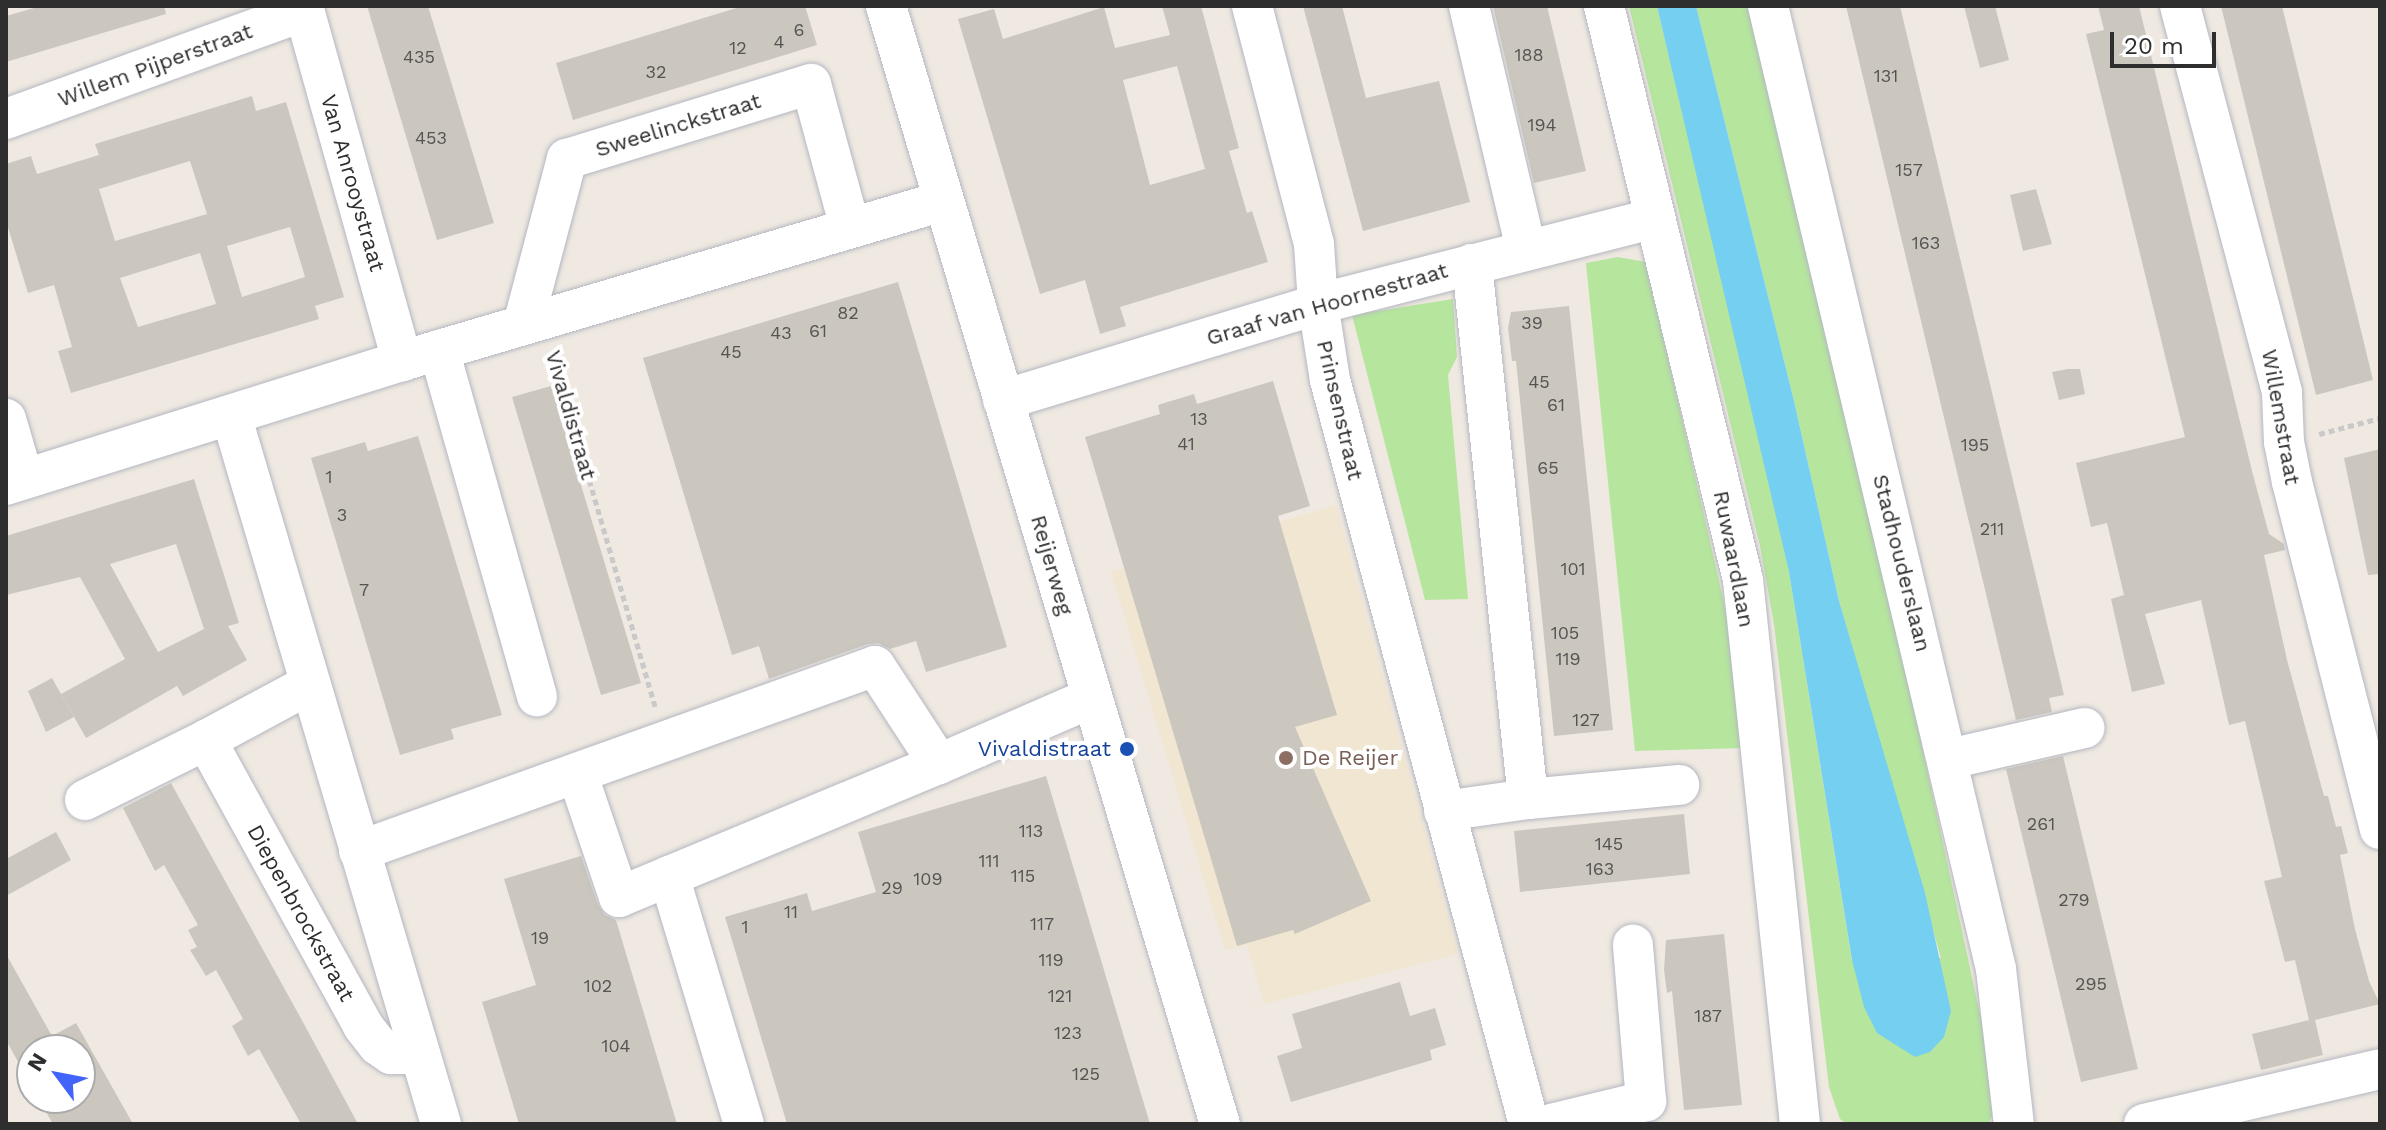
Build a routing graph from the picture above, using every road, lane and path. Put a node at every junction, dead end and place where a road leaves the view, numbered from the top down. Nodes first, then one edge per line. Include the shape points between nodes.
1 (886, 6) edge
2 (1252, 6) edge
3 (1469, 6) edge
4 (1604, 6) edge
5 (1768, 6) edge
6 (2180, 6) edge
7 (303, 8) edge
8 (6, 119) edge
9 (943, 201) junction
10 (1655, 218) junction
11 (850, 228) junction
12 (1526, 249) junction
13 (1472, 264) junction
14 (1318, 304) junction
15 (533, 322) junction
16 (421, 356) junction
17 (1003, 400) junction
18 (231, 415) junction
19 (2380, 418) edge
20 (6, 419) edge
21 (2284, 442) junction
22 (15, 481) edge
23 (310, 684) junction
24 (537, 696) dead end
25 (1091, 698) junction
26 (2084, 728) dead end
27 (206, 740) junction
28 (665, 741) junction
29 (1949, 759) junction
30 (939, 764) junction
31 (577, 773) junction
32 (1679, 785) dead end
33 (1528, 799) junction
34 (85, 800) dead end
35 (1444, 811) junction
36 (2380, 829) edge
37 (359, 851) junction
38 (669, 876) junction
39 (1633, 945) dead end
40 (420, 1054) junction
41 (2380, 1069) edge
42 (441, 1124) edge
43 (744, 1124) edge
44 (1220, 1124) edge
45 (1529, 1124) edge
46 (1551, 1124) edge
47 (1800, 1124) edge
48 (2014, 1124) edge
49 (2144, 1124) edge

1 - 9 street, Reijerweg
2 - 14 street, Prinsenstraat via 1314,244
3 - 12 street
4 - 10 street, Ruwaardlaan
5 - 29 street, Stadhouderslaan
6 - 21 street, Willemstraat via 2282,393
7 - 8 street, Willem Pijperstraat
7 - 16 street, Van Anrooystraat
9 - 11 street
9 - 17 street, Reijerweg
10 - 12 street, Graaf van Hoornestraat
10 - 47 street, Ruwaardlaan via 1743,580
11 - 15 street
11 - 15 street, Sweelinckstraat via 811,84 567,159
12 - 13 street, Graaf van Hoornestraat
13 - 14 street, Graaf van Hoornestraat
13 - 33 street
14 - 17 street, Graaf van Hoornestraat
14 - 35 street, Prinsenstraat via 1330,380
15 - 16 street
15 - 28 path, Vivaldistraat
16 - 18 street
16 - 24 street, Van Anrooystraat
17 - 25 street, Reijerweg
18 - 22 street
18 - 23 street
19 - 21 path
20 - 22 street
21 - 36 street, Willemstraat
23 - 27 street
23 - 37 street
25 - 30 street
25 - 44 street, Reijerweg
26 - 29 street
27 - 34 street
27 - 40 street, Diepenbrockstraat via 363,1026 391,1054
28 - 30 street via 875,666
28 - 31 street
29 - 48 street, Stadhouderslaan via 1996,969
30 - 38 street
31 - 37 street
31 - 38 street via 619,897
32 - 33 street
33 - 35 street
35 - 45 street, Prinsenstraat
37 - 40 street
38 - 43 street
39 - 46 street via 1646,1101
40 - 42 street
41 - 49 street

